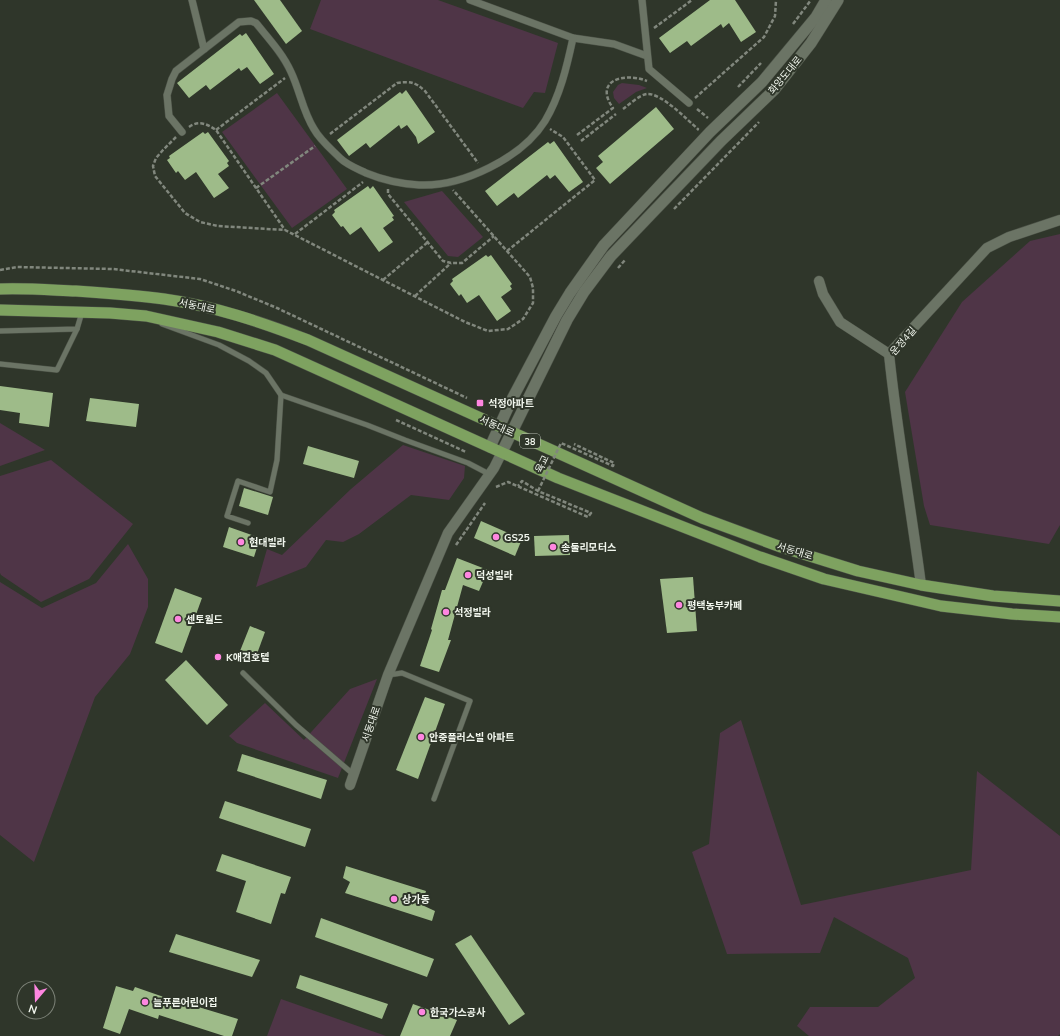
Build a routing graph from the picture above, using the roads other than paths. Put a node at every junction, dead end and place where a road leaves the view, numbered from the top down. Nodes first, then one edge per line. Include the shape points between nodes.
1 (192, 0) edge
2 (470, 0) edge
3 (642, 0) edge
4 (826, 0) edge
5 (838, 0) edge
6 (573, 38) junction
7 (204, 49) junction
8 (647, 56) junction
9 (689, 103) road end
10 (182, 132) road end
11 (1060, 220) edge
12 (819, 281) dead end
13 (0, 289) edge
14 (0, 310) edge
15 (82, 312) junction
16 (146, 316) junction
17 (77, 329) junction
18 (0, 332) edge
19 (889, 354) junction
20 (0, 364) edge
21 (281, 395) junction
22 (499, 427) junction
23 (511, 432) junction
24 (490, 447) junction
25 (502, 452) junction
26 (489, 474) junction
27 (248, 523) dead end
28 (921, 585) junction
29 (1060, 601) edge
30 (1060, 617) edge
31 (243, 673) dead end
32 (388, 676) junction
33 (353, 774) junction
34 (350, 785) dead end
35 (434, 799) dead end

1 - 7 street
2 - 6 street
3 - 8 street
4 - 22 street, 화양도대로 via 816,17 762,82 710,132 604,245 556,316
5 - 23 street, 화양도대로 via 811,43 774,90 721,141 611,256 567,320
6 - 7 street via 554,103 542,125 531,138 515,152 483,170 464,178 420,185 372,175 342,160 314,129 306,115 292,73 283,57 256,23 239,22
6 - 8 street via 614,44
7 - 10 street via 176,71 167,95 169,116
8 - 9 street via 649,69
11 - 19 street, 운정4길 via 1009,237 987,248
12 - 19 street via 823,294 840,322
13 - 22 main road, 서동대로 / 38 via 28,288 124,294 209,308 259,322 314,343
14 - 15 main road, 서동대로 / 38
15 - 16 main road, 서동대로 / 38
15 - 17 lane
16 - 21 lane via 219,345 249,361 266,373
16 - 24 main road, 서동대로 / 38 via 218,332 275,350
17 - 18 lane
17 - 20 lane via 57,370
19 - 28 street, 운정4길
21 - 26 lane via 468,463
21 - 27 lane via 277,460 270,492 238,481 227,516
22 - 23 main road, 서동대로 / 38
22 - 24 street, 화양도대로
23 - 25 street, 화양도대로
23 - 28 main road, 서동대로 / 38 via 709,521 781,547 858,570
24 - 25 main road, 서동대로 / 38
25 - 26 street, 서동대로
25 - 30 main road, 서동대로 / 38 via 558,478 760,557 824,579 941,606
26 - 32 street, 서동대로 via 448,533
28 - 29 main road, 서동대로 / 38 via 993,596
31 - 33 lane via 296,725
32 - 33 street, 서동대로
32 - 35 lane via 402,673 470,701
33 - 34 street, 서동대로

